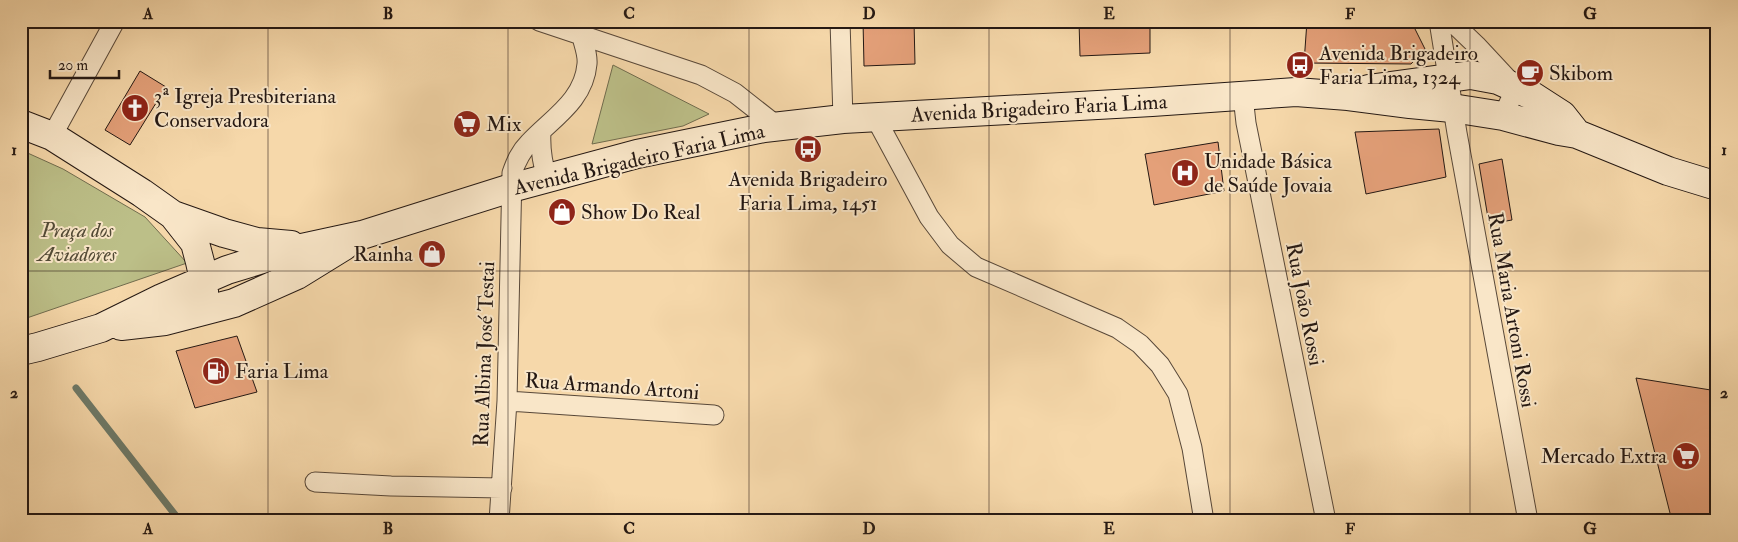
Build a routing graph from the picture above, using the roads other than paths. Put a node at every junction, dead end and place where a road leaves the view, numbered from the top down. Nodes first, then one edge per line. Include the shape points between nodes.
1 (115, 21) edge
2 (539, 21) edge
3 (840, 21) edge
4 (1439, 21) edge
5 (1451, 21) edge
6 (582, 37) junction
7 (1448, 78) junction
8 (1516, 88) junction
9 (1328, 94) junction
10 (1243, 96) junction
11 (1452, 108) junction
12 (1503, 116) junction
13 (875, 117) junction
14 (844, 119) junction
15 (21, 124) edge
16 (776, 126) junction
17 (541, 132) junction
18 (1577, 134) junction
19 (52, 136) junction
20 (547, 178) junction
21 (1717, 186) edge
22 (511, 188) junction
23 (173, 215) junction
24 (362, 235) junction
25 (310, 246) junction
26 (204, 280) junction
27 (201, 311) junction
28 (101, 328) junction
29 (21, 351) edge
30 (507, 401) junction
31 (714, 415) dead end
32 (315, 482) dead end
33 (502, 488) junction
34 (499, 521) edge
35 (1204, 521) edge
36 (1326, 521) edge
37 (1528, 521) edge

1 - 19 street
2 - 6 street
3 - 14 street
4 - 7 street, Rua Maria Artoni Rossi
5 - 8 street
6 - 16 street via 701,75 735,93
6 - 17 street via 587,62 583,80 576,96
7 - 8 main road via 1471,75 1498,80
7 - 9 main road
7 - 11 street, Rua Maria Artoni Rossi
8 - 12 street
8 - 18 main road via 1562,115
9 - 10 main road, Avenida Brigadeiro Faria Lima via 1296,92
9 - 11 main road, Avenida Brigadeiro Faria Lima
10 - 13 main road, Avenida Brigadeiro Faria Lima
10 - 36 street, Rua João Rossi
11 - 12 main road, Avenida Brigadeiro Faria Lima
11 - 37 street, Rua Maria Artoni Rossi
12 - 18 main road, Avenida Brigadeiro Faria Lima
13 - 14 main road, Avenida Brigadeiro Faria Lima
13 - 35 street via 929,217 950,245 976,267 1118,328 1140,344 1160,365 1178,394 1192,448
14 - 16 main road, Avenida Brigadeiro Faria Lima
15 - 19 main road
16 - 20 main road, Avenida Brigadeiro Faria Lima via 637,154
17 - 20 street via 541,153
17 - 22 street via 518,158
18 - 21 main road, Avenida Brigadeiro Faria Lima
19 - 23 main road
20 - 22 main road, Avenida Brigadeiro Faria Lima
22 - 24 main road, Avenida Brigadeiro Faria Lima
22 - 30 street, Rua Albina José Testai
23 - 25 main road via 257,242
23 - 26 main road via 194,243
24 - 25 main road, Avenida Brigadeiro Faria Lima
24 - 27 main road, Avenida Brigadeiro Faria Lima via 297,275 234,303
25 - 26 main road, Avenida Brigadeiro Faria Lima
26 - 27 main road
26 - 28 main road, Avenida Brigadeiro Faria Lima
27 - 28 main road, Avenida Brigadeiro Faria Lima via 165,321
28 - 29 main road, Avenida Brigadeiro Faria Lima
30 - 31 street, Rua Armando Artoni
30 - 33 street, Rua Albina José Testai
32 - 33 street
33 - 34 street, Rua Albina José Testai

